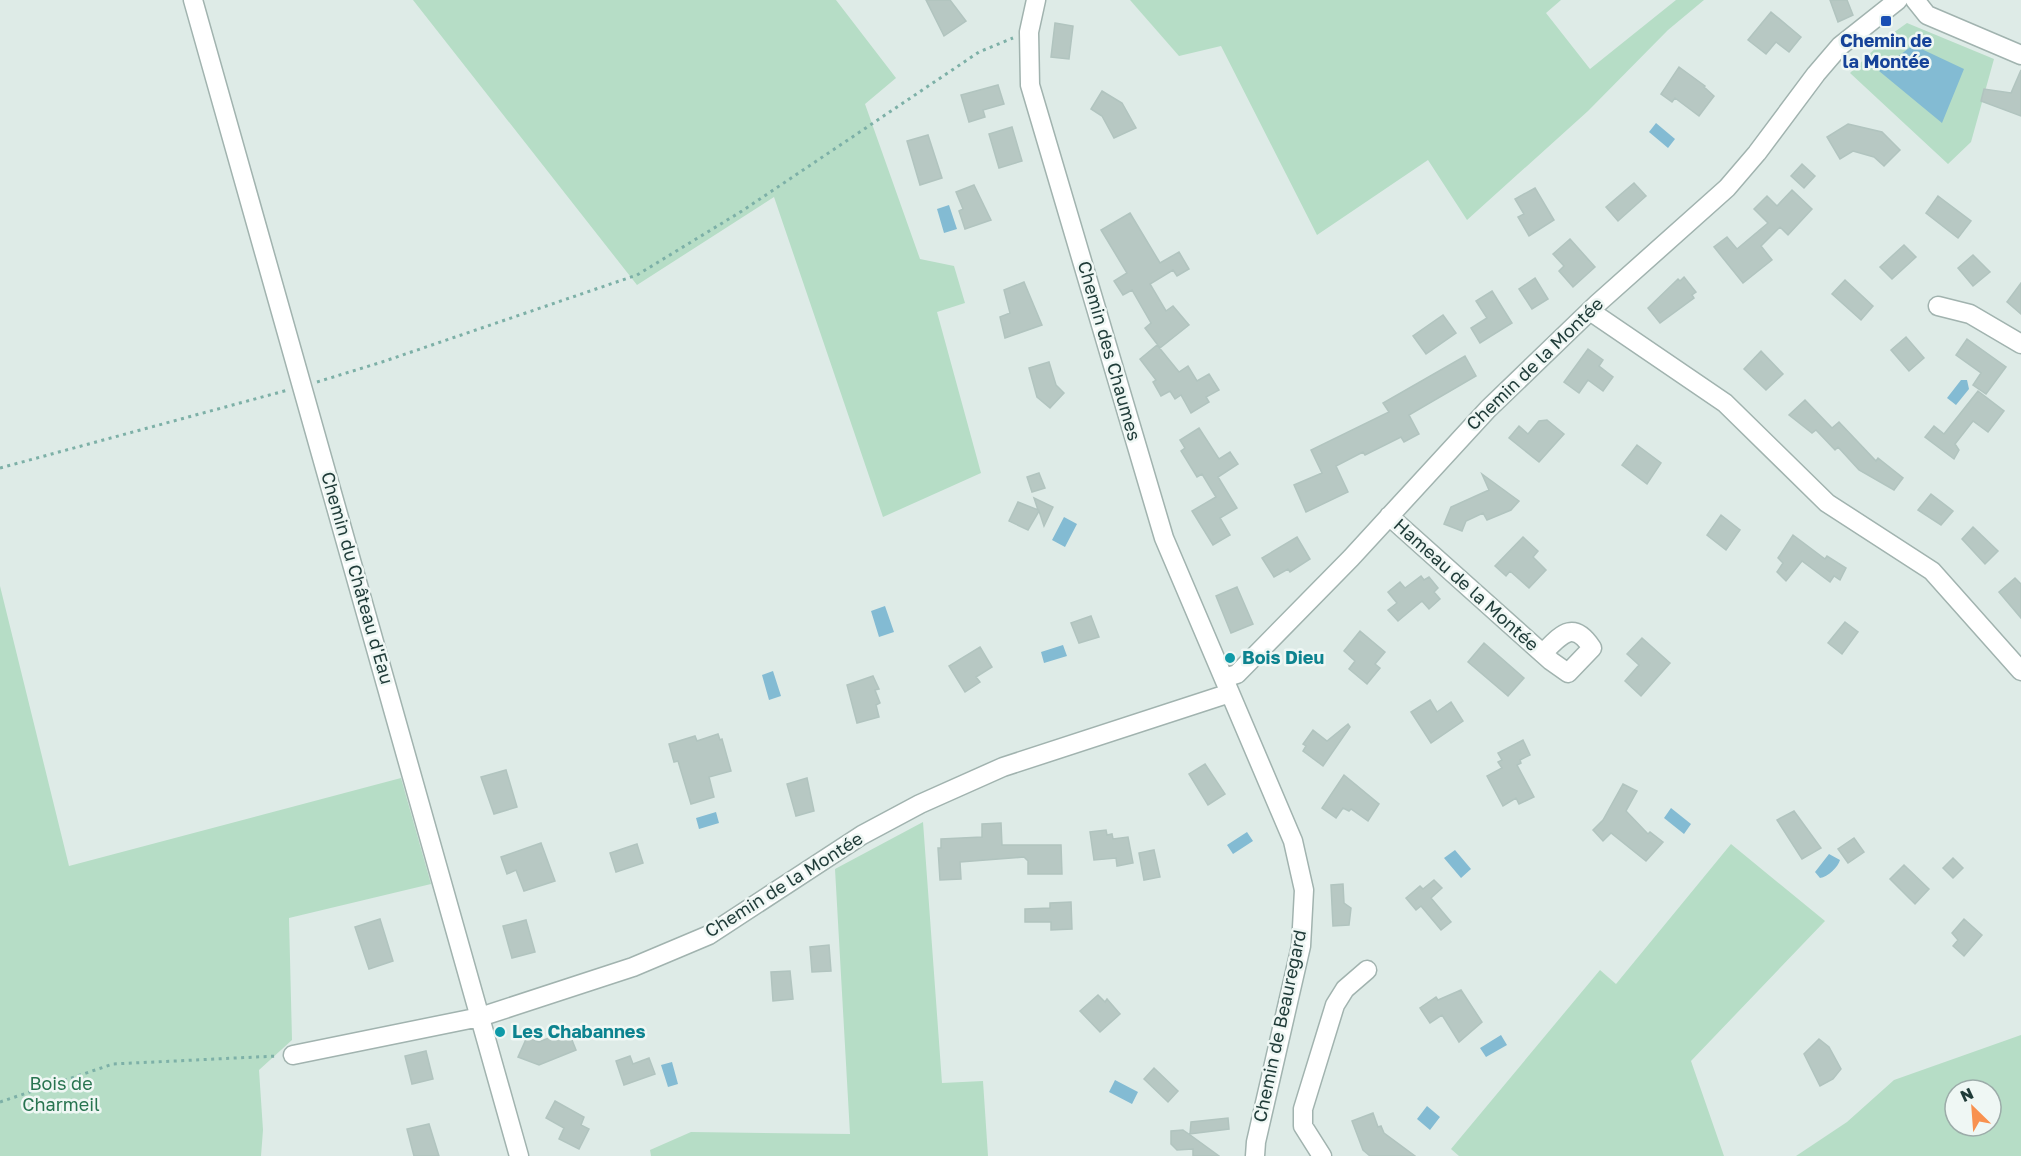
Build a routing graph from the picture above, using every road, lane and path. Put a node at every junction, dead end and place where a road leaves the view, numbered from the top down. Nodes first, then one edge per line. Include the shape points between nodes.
1 (193, 0) edge
2 (1036, 0) edge
3 (1898, 0) edge
4 (1915, 0) edge
5 (1029, 32) junction
6 (2021, 56) edge
7 (1938, 306) dead end
8 (1590, 311) junction
9 (2021, 344) edge
10 (303, 386) junction
11 (0, 468) edge
12 (1389, 516) junction
13 (1543, 653) dead end
14 (2021, 670) edge
15 (1227, 686) junction
16 (1367, 970) dead end
17 (480, 1017) junction
18 (293, 1055) joint
19 (0, 1101) edge
20 (519, 1156) edge
21 (1255, 1156) edge
22 (1322, 1156) edge

1 - 10 street, Chemin du Château d'Eau
2 - 5 street, Chemin des Chaumes
3 - 8 street, Chemin de la Montée via 1840,46 1727,188
4 - 6 street via 1927,15
5 - 10 path via 979,52 742,211 637,275
5 - 15 street, Chemin des Chaumes via 1030,85 1164,538
7 - 9 street via 1970,314
8 - 12 street, Chemin de la Montée via 1488,409
8 - 14 street via 1725,403 1827,502 1932,571
10 - 11 path
10 - 17 street, Chemin du Château d'Eau
12 - 13 street, Hameau de la Montée
12 - 15 street, Chemin de la Montée
15 - 17 street, Chemin de la Montée via 1003,767 920,804 862,835 709,935 633,967
15 - 21 street, Chemin de Beauregard via 1293,841 1304,890 1301,946
16 - 22 street via 1345,989 1335,1005 1303,1109 1303,1126
17 - 18 street, Chemin de la Montée
17 - 20 street, Chemin du Château d'Eau
18 - 19 path via 113,1064

